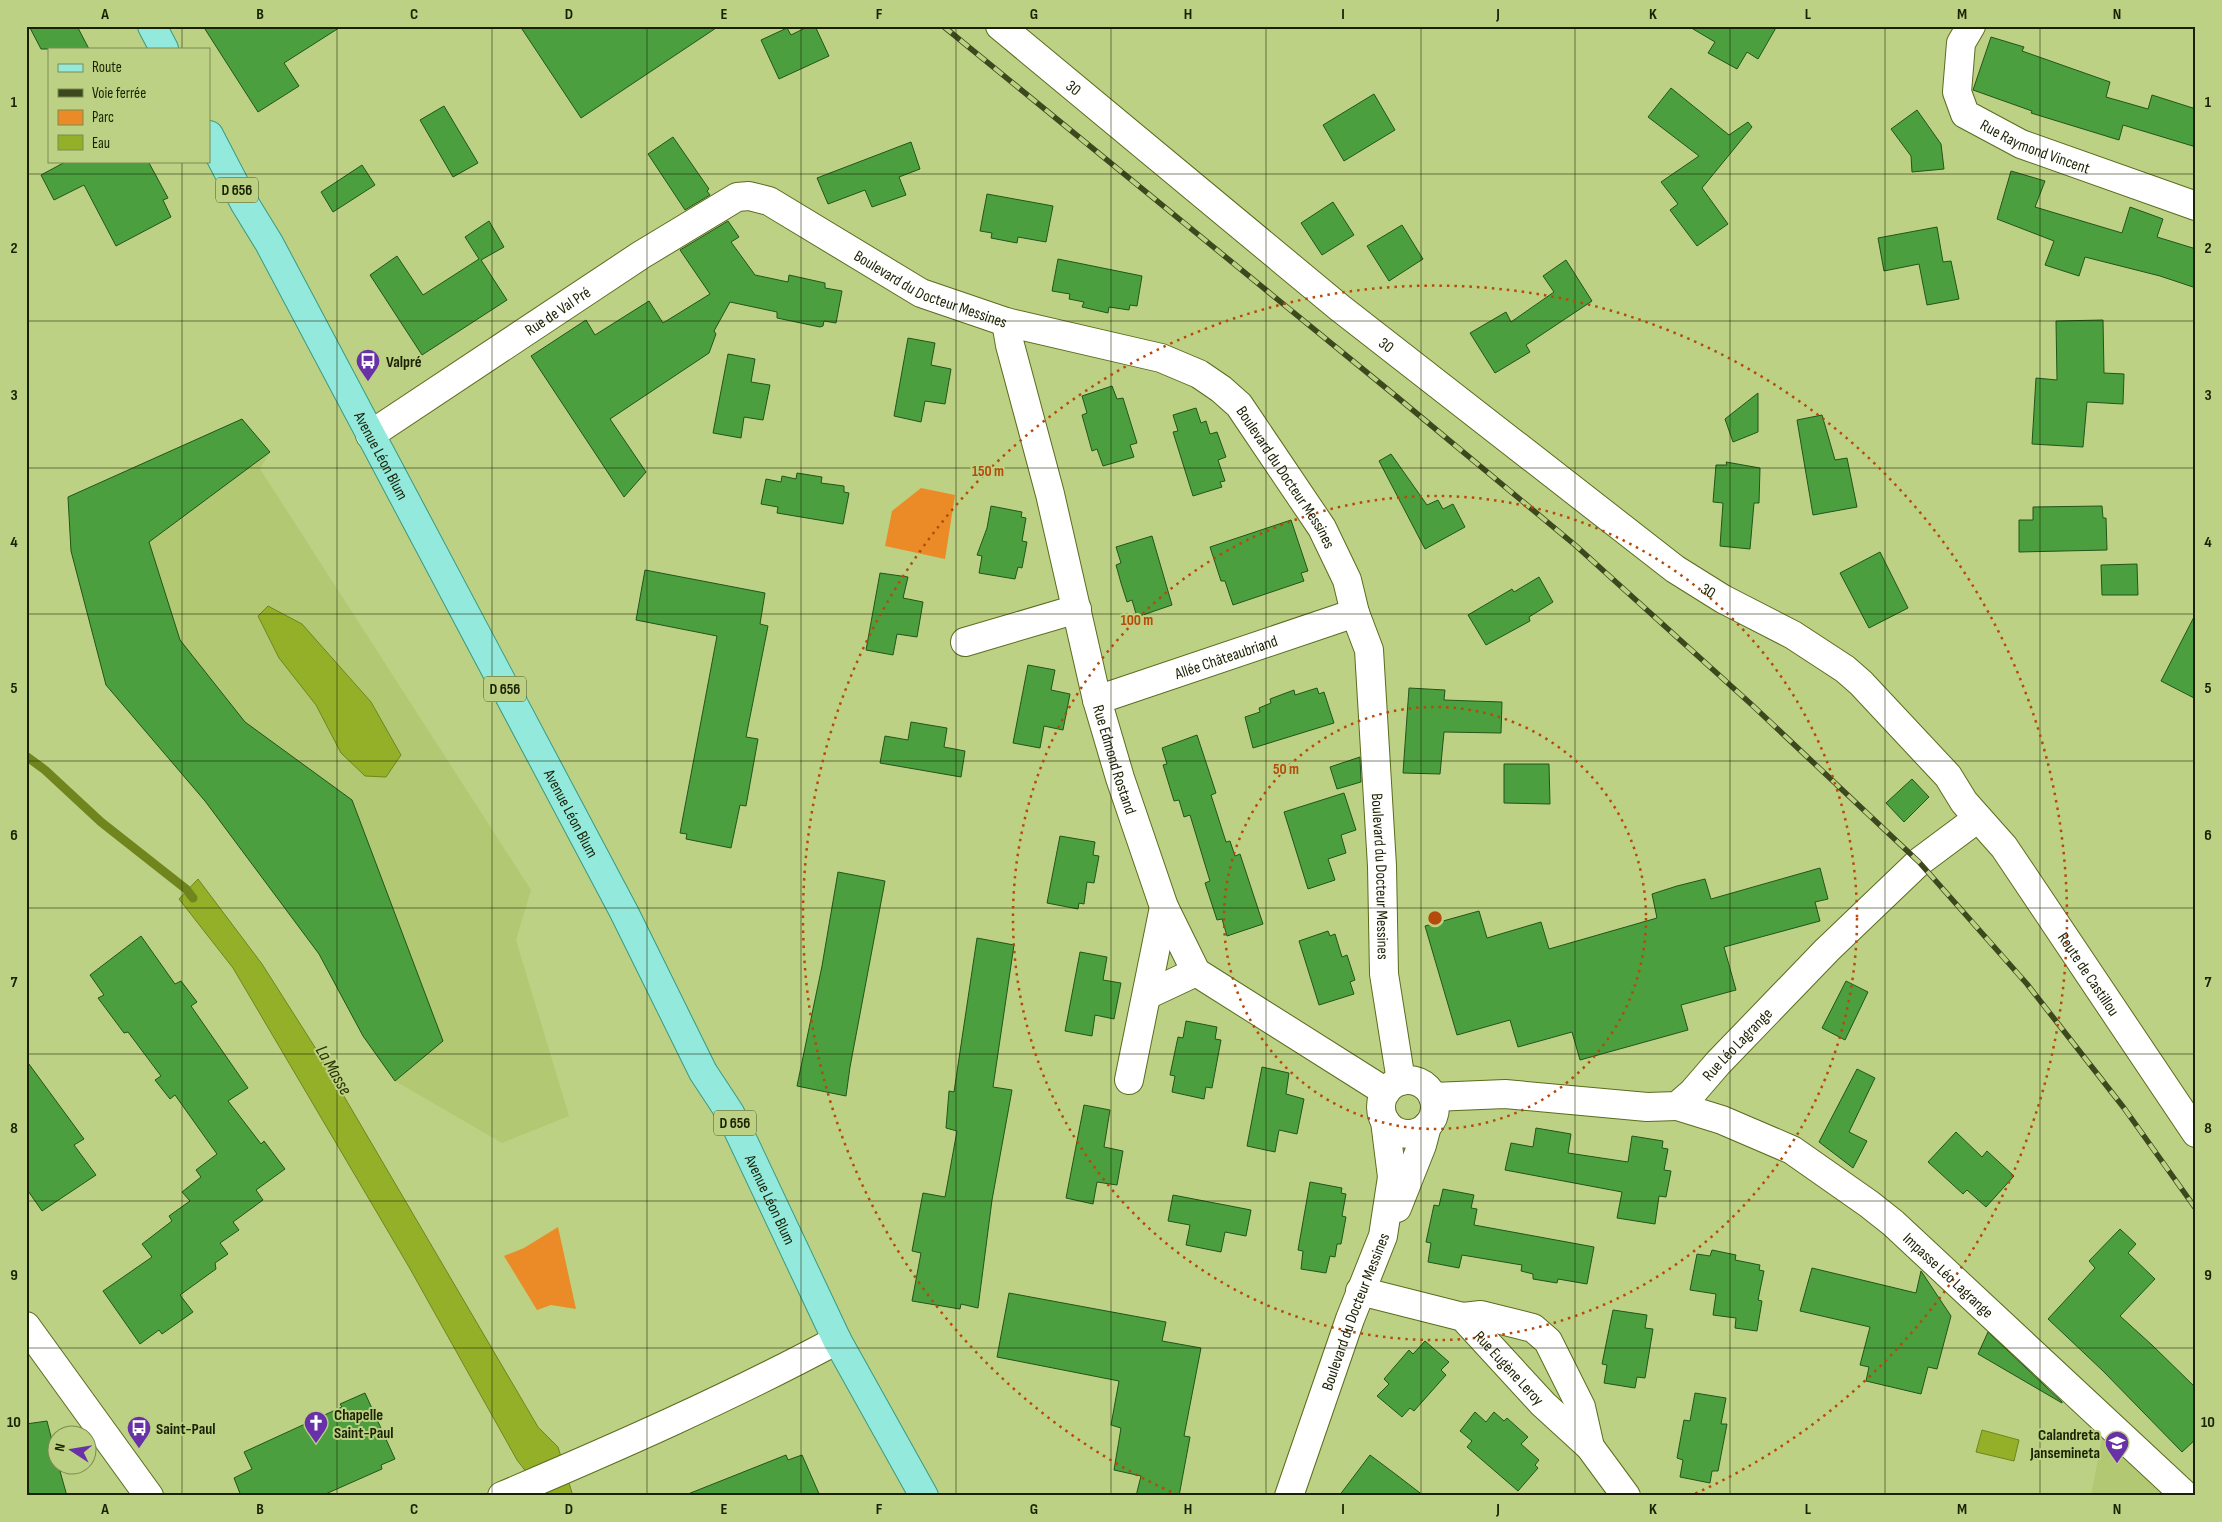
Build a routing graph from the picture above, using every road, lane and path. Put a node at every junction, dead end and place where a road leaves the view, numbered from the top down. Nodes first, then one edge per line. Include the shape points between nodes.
1 (152, 26) edge
2 (1000, 26) edge
3 (1971, 26) edge
4 (163, 48) edge
5 (210, 137) edge
6 (749, 196) joint
7 (2196, 206) edge
8 (1006, 322) junction
9 (370, 436) junction
10 (1077, 609) junction
11 (1355, 613) junction
12 (965, 642) dead end
13 (1097, 700) junction
14 (1978, 818) junction
15 (1164, 907) junction
16 (1196, 972) junction
17 (1147, 994) junction
18 (1129, 1080) dead end
19 (1393, 1086) junction
20 (1433, 1097) junction
21 (1677, 1106) junction
22 (1385, 1121) junction
23 (1427, 1126) junction
24 (2196, 1133) edge
25 (1383, 1236) junction
26 (1360, 1291) junction
27 (1463, 1317) junction
28 (26, 1326) edge
29 (837, 1340) junction
30 (1590, 1447) junction
31 (511, 1492) edge
32 (149, 1496) edge
33 (924, 1496) edge
34 (1289, 1496) edge
35 (1626, 1496) edge
36 (2186, 1496) edge

1 - 4 main road
2 - 14 street, 30 via 1340,308 1675,569 1716,596 1793,634 1845,669 1948,776
3 - 7 street, Rue Raymond Vincent via 1961,43 1957,92 1965,114 2021,144
5 - 9 main road, Avenue Léon Blum / D 656
6 - 8 street, Boulevard du Docteur Messines via 769,201 921,293
6 - 9 street, Rue de Val Pré via 737,197 641,255
8 - 10 street, Rue Edmond Rostand
8 - 11 street, Boulevard du Docteur Messines via 1161,358 1199,374 1221,389 1239,405 1322,528 1347,580
9 - 29 main road, Avenue Léon Blum / D 656 via 624,912 704,1072 730,1113
10 - 12 street
10 - 13 street, Rue Edmond Rostand
11 - 13 street, Allée Châteaubriand
11 - 19 street, Boulevard du Docteur Messines via 1369,650 1382,866 1384,974
13 - 15 street, Rue Edmond Rostand
14 - 21 street, Rue Léo Lagrange via 1919,862 1827,950
14 - 24 street, Route de Castillou via 2004,847
15 - 16 street, Rue Edmond Rostand
15 - 17 street
16 - 17 street
16 - 19 street
17 - 18 street
19 - 20 street via 1416,1082
19 - 22 street via 1381,1106
20 - 21 street via 1505,1094 1647,1107
20 - 23 street via 1434,1112
21 - 36 street, Impasse Léo Lagrange via 1730,1123 1792,1150 1869,1204
22 - 23 street via 1404,1134
22 - 25 street, Boulevard du Docteur Messines via 1392,1177
23 - 25 street
25 - 26 street, Boulevard du Docteur Messines
26 - 27 street, Rue Eugène Leroy
26 - 34 street, Boulevard du Docteur Messines
27 - 30 street, Rue Eugène Leroy via 1543,1404
27 - 30 street via 1481,1315 1533,1328 1548,1341 1581,1407
28 - 32 street
29 - 31 street via 798,1361
29 - 33 main road, Avenue Léon Blum / D 656
30 - 35 street, Rue Eugène Leroy

